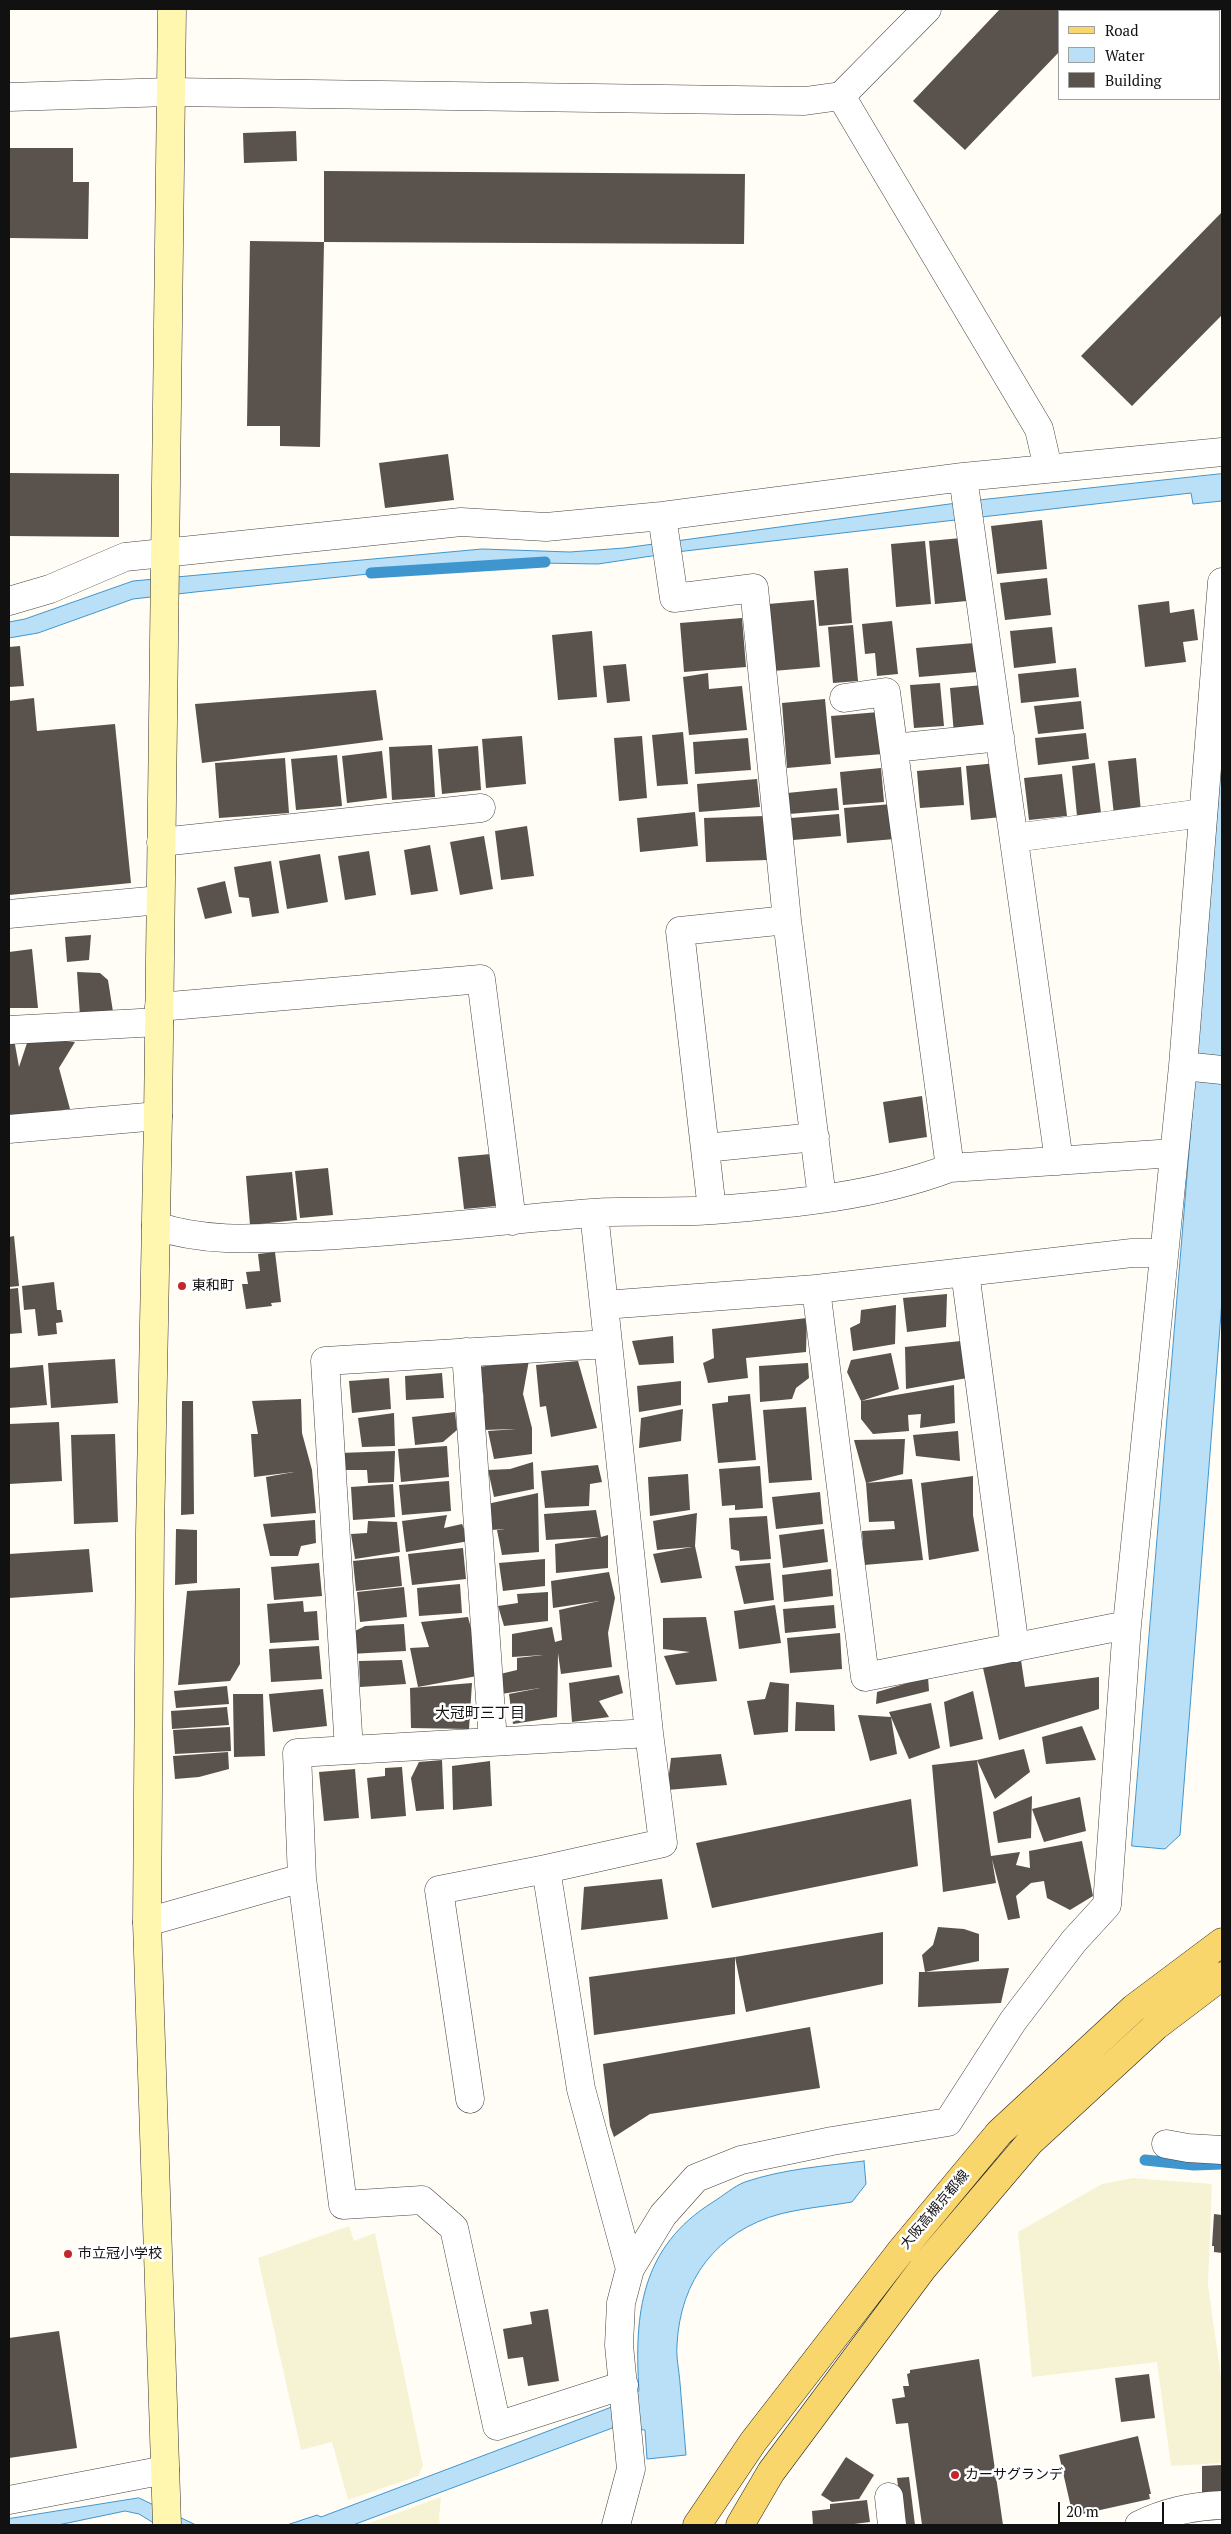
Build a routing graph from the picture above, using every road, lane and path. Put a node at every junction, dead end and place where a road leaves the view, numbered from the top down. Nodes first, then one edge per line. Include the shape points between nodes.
1 (172, 9) edge
2 (927, 9) edge
3 (170, 92) junction
4 (841, 96) junction
5 (9, 97) edge
6 (1222, 452) edge
7 (1048, 468) junction
8 (966, 499) junction
9 (662, 516) junction
10 (164, 559) junction
11 (1222, 582) edge
12 (9, 601) edge
13 (844, 698) dead end
14 (1000, 737) junction
15 (894, 748) junction
16 (481, 808) dead end
17 (1203, 813) junction
18 (1014, 838) junction
19 (161, 842) junction
20 (160, 900) junction
21 (9, 914) edge
22 (788, 920) junction
23 (159, 1015) junction
24 (9, 1030) edge
25 (1188, 1067) junction
26 (1222, 1070) edge
27 (158, 1116) junction
28 (9, 1129) edge
29 (815, 1137) junction
30 (706, 1148) junction
31 (1174, 1153) junction
32 (1059, 1161) junction
33 (950, 1168) junction
34 (822, 1198) junction
35 (712, 1210) junction
36 (594, 1213) junction
37 (512, 1221) junction
38 (156, 1226) junction
39 (1164, 1253) junction
40 (965, 1272) junction
41 (816, 1289) junction
42 (604, 1305) junction
43 (608, 1344) junction
44 (466, 1352) junction
45 (1127, 1625) junction
46 (1015, 1648) junction
47 (649, 1732) junction
48 (492, 1742) junction
49 (349, 1750) junction
50 (546, 1869) junction
51 (302, 1878) junction
52 (147, 1922) junction
53 (1222, 1942) edge
54 (1222, 1976) edge
55 (470, 2099) dead end
56 (1166, 2144) dead end
57 (1222, 2150) edge
58 (630, 2269) junction
59 (625, 2390) junction
60 (165, 2470) junction
61 (889, 2497) dead end
62 (9, 2500) edge
63 (1222, 2506) edge
64 (167, 2513) edge
65 (1151, 2522) edge
66 (616, 2525) edge
67 (697, 2525) edge
68 (740, 2525) edge
69 (892, 2525) edge

1 - 3 street
2 - 4 street
3 - 4 street via 805,101
3 - 5 street
3 - 10 street
4 - 7 street via 1039,429
6 - 7 street
7 - 8 street
8 - 9 street
8 - 14 street
9 - 10 street via 546,527 461,522
9 - 22 street via 674,598 754,588
10 - 12 street via 125,557 50,589
10 - 19 street
11 - 17 street
13 - 15 street via 886,692
14 - 15 street
14 - 18 street
15 - 33 street
16 - 19 street
17 - 18 street
17 - 25 street
18 - 32 street
19 - 20 street
20 - 21 street
20 - 23 street
22 - 29 street
22 - 30 street via 680,931
23 - 24 street
23 - 27 street
23 - 37 street via 481,979
25 - 26 street
25 - 31 street
27 - 28 street
27 - 38 street
29 - 30 street
29 - 34 street
30 - 35 street
31 - 32 street
31 - 39 street
32 - 33 street
33 - 34 street via 923,1178
34 - 35 street
35 - 36 street
36 - 37 street
36 - 42 street
37 - 38 street via 372,1233 244,1239 183,1235
38 - 52 street
39 - 40 street via 1132,1253
39 - 45 street
40 - 41 street
40 - 46 street
41 - 42 street
41 - 46 street via 865,1677
42 - 43 street
43 - 44 street
43 - 47 street
44 - 48 street
44 - 49 street via 325,1361
45 - 46 street
45 - 58 street via 1107,1905 1074,1941 1013,2022 948,2122 741,2160 696,2178 663,2215
47 - 48 street
47 - 50 street via 663,1843
48 - 49 street
49 - 51 street via 297,1753
50 - 55 street via 439,1890
50 - 58 street via 581,2089
51 - 52 street
51 - 59 street via 343,2205 422,2200 454,2228 497,2426
52 - 60 street
53 - 67 main road, 大阪高槻京都線 via 1134,2008 999,2132 900,2252 752,2442
54 - 68 main road, 大阪高槻京都線 via 1156,2026 1030,2142 917,2276 771,2472
56 - 57 street
58 - 59 street via 619,2323
59 - 66 street via 631,2469
60 - 62 street
60 - 64 street
61 - 69 street
63 - 65 street via 1198,2506

